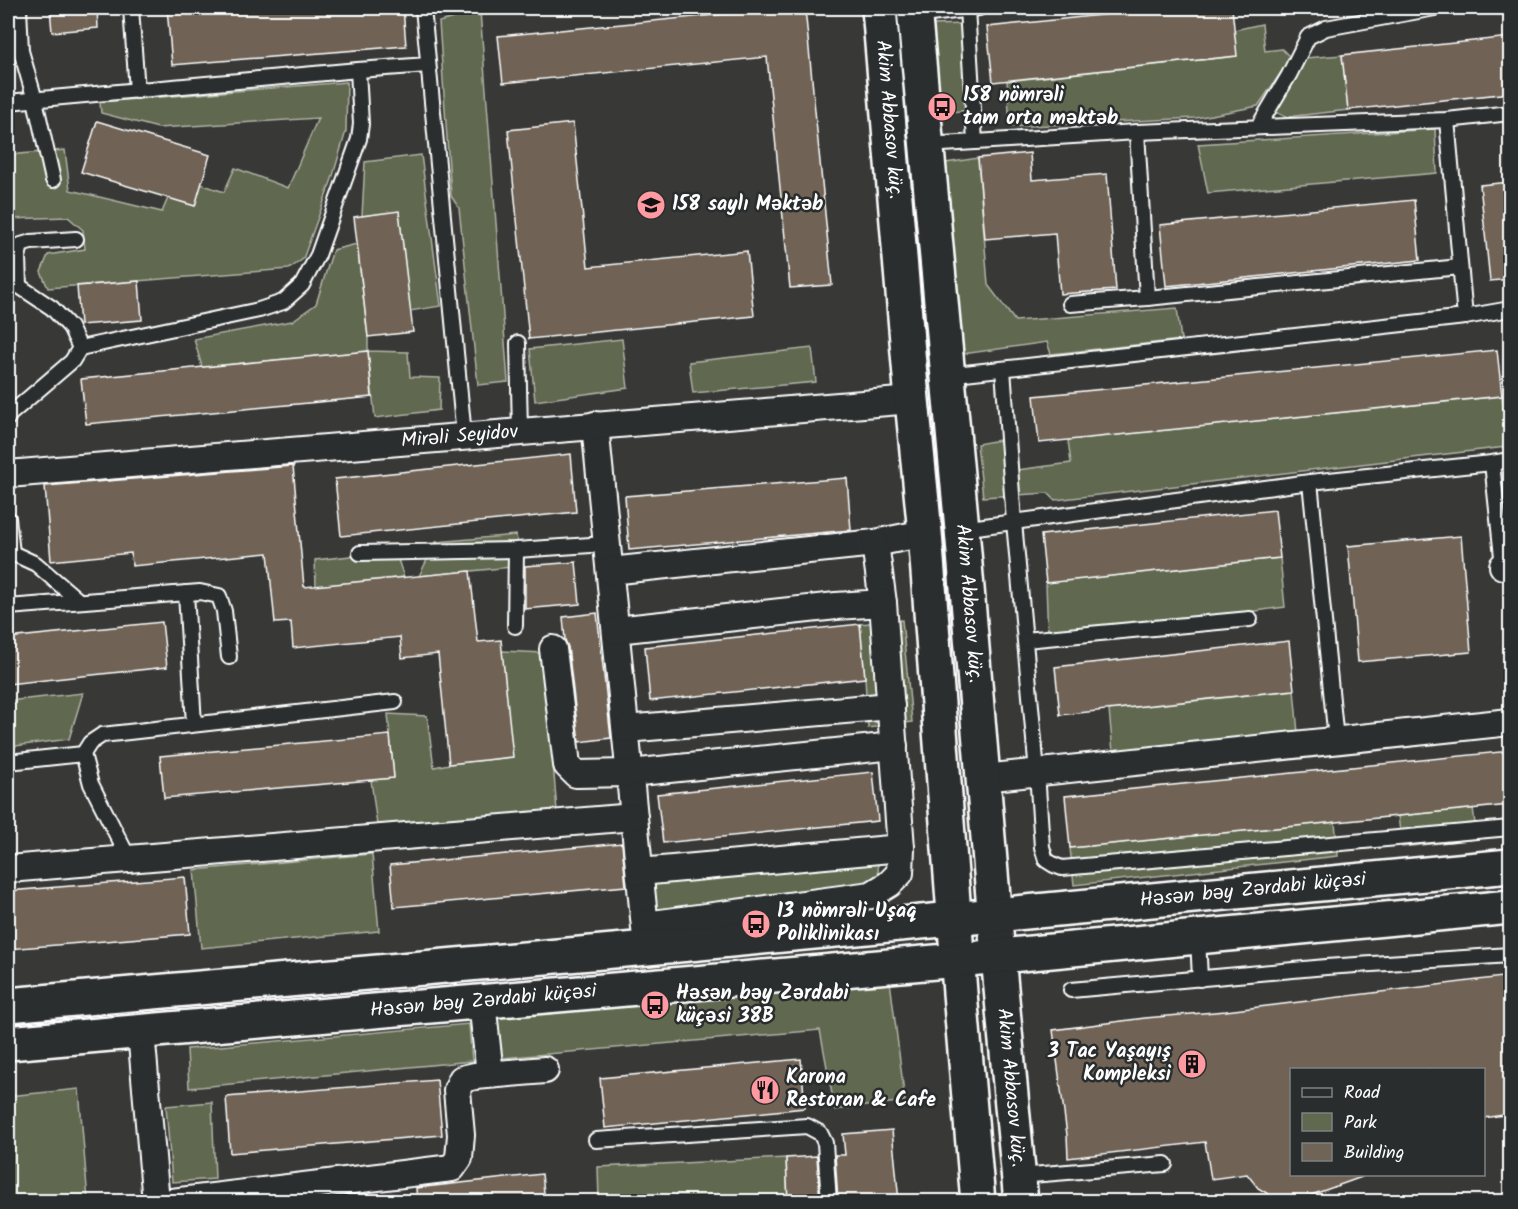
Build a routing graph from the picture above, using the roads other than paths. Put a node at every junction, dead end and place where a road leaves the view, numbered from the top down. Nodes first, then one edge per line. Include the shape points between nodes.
1 (18, 8) edge
2 (131, 8) edge
3 (423, 8) edge
4 (879, 8) edge
5 (971, 8) edge
6 (1435, 8) edge
7 (914, 12) edge
8 (428, 65) junction
9 (358, 70) junction
10 (137, 91) junction
11 (34, 100) junction
12 (8, 102) edge
13 (1510, 112) edge
14 (1447, 120) junction
15 (1258, 127) junction
16 (1137, 132) junction
17 (975, 142) junction
18 (926, 145) junction
19 (53, 180) dead end
20 (76, 239) dead end
21 (1460, 267) junction
22 (13, 286) edge
23 (1147, 298) junction
24 (1070, 304) dead end
25 (1510, 309) edge
26 (1465, 317) junction
27 (518, 343) dead end
28 (80, 348) junction
29 (1003, 369) junction
30 (947, 375) junction
31 (912, 400) junction
32 (8, 418) edge
33 (595, 425) junction
34 (520, 431) junction
35 (464, 436) junction
36 (1510, 460) edge
37 (1492, 463) junction
38 (8, 474) edge
39 (1310, 482) junction
40 (8, 518) edge
41 (1014, 522) junction
42 (962, 529) junction
43 (925, 533) junction
44 (875, 543) junction
45 (606, 544) junction
46 (516, 550) junction
47 (360, 553) dead end
48 (10, 554) edge
49 (1507, 566) edge
50 (610, 571) junction
51 (186, 593) junction
52 (79, 602) junction
53 (883, 603) junction
54 (8, 607) edge
55 (1250, 619) dead end
56 (515, 626) dead end
57 (616, 630) junction
58 (1025, 640) junction
59 (553, 649) dead end
60 (229, 657) dead end
61 (395, 702) dead end
62 (891, 706) junction
63 (1510, 722) edge
64 (194, 724) junction
65 (626, 729) junction
66 (1336, 740) junction
67 (894, 746) junction
68 (83, 754) junction
69 (8, 762) edge
70 (1037, 772) junction
71 (630, 773) junction
72 (984, 778) junction
73 (634, 817) junction
74 (1510, 828) edge
75 (901, 848) junction
76 (129, 859) junction
77 (1510, 866) edge
78 (8, 869) edge
79 (640, 872) junction
80 (1510, 907) edge
81 (995, 914) junction
82 (954, 918) junction
83 (646, 936) junction
84 (1198, 937) junction
85 (1510, 955) edge
86 (998, 956) junction
87 (958, 960) junction
88 (1200, 979) junction
89 (1071, 990) dead end
90 (482, 1002) junction
91 (8, 1005) edge
92 (141, 1032) junction
93 (8, 1043) edge
94 (545, 1070) dead end
95 (490, 1074) junction
96 (596, 1140) dead end
97 (1164, 1164) dead end
98 (1020, 1189) edge
99 (156, 1202) edge
100 (172, 1202) edge
101 (829, 1202) edge
102 (978, 1202) edge

1 - 11 lane via 21,51
2 - 10 lane
3 - 8 lane
4 - 31 main road, Akim Abbasov küç.
5 - 7 lane
5 - 17 lane
6 - 15 lane via 1326,28 1308,38
7 - 18 main road, Akim Abbasov küç.
8 - 9 lane
8 - 35 lane
9 - 10 lane
9 - 28 lane via 359,139 318,255 302,285 284,302 259,310
10 - 11 lane
11 - 12 lane
11 - 19 lane
13 - 14 lane
14 - 15 lane
14 - 21 lane
15 - 16 lane
16 - 17 lane
16 - 23 lane
17 - 18 lane
18 - 30 main road, Akim Abbasov küç.
20 - 22 lane via 21,245
21 - 23 lane
21 - 26 lane
22 - 28 lane via 52,308 70,327
23 - 24 lane
25 - 26 lane
26 - 29 lane
27 - 34 lane
28 - 32 lane via 72,361
29 - 30 lane
29 - 41 lane
30 - 42 main road, Akim Abbasov küç.
31 - 33 street, Mirəli Seyidov
31 - 43 main road, Akim Abbasov küç.
33 - 34 street, Mirəli Seyidov
33 - 45 street
34 - 35 street, Mirəli Seyidov
35 - 38 street, Mirəli Seyidov
36 - 37 lane
37 - 39 lane
37 - 49 lane
39 - 41 lane
39 - 66 lane
40 - 48 lane
41 - 42 lane
41 - 58 lane
42 - 43 main road
42 - 72 main road, Akim Abbasov küç.
43 - 44 street
43 - 82 main road, Akim Abbasov küç.
44 - 50 street
44 - 53 street
45 - 46 lane
45 - 50 street
46 - 47 lane
46 - 56 lane
48 - 52 lane via 36,564
50 - 57 street
51 - 52 lane
51 - 60 lane via 219,596
51 - 64 lane
52 - 54 lane
53 - 57 street
53 - 62 street
55 - 58 lane
57 - 65 street
58 - 70 lane
59 - 71 street via 567,765 576,774
61 - 64 lane
62 - 65 street
62 - 67 street
63 - 66 street
64 - 68 lane via 102,735
65 - 71 street
66 - 70 street
67 - 71 street
67 - 75 street
68 - 69 lane
68 - 76 lane via 91,784
70 - 72 street
70 - 74 lane via 1042,848 1046,860 1062,868
71 - 73 street
72 - 81 main road, Akim Abbasov küç.
73 - 76 street
73 - 79 street
75 - 79 street
75 - 83 street via 900,873 871,895
76 - 78 street
77 - 81 main road, Həsən bəy Zərdabi küçəsi
79 - 83 street
80 - 84 main road, Həsən bəy Zərdabi küçəsi
81 - 82 main road, Həsən bəy Zərdabi küçəsi
81 - 86 main road, Akim Abbasov küç.
82 - 83 main road, Həsən bəy Zərdabi küçəsi
82 - 87 main road, Akim Abbasov küç.
83 - 91 main road, Həsən bəy Zərdabi küçəsi
84 - 86 main road, Həsən bəy Zərdabi küçəsi
84 - 88 lane
85 - 88 lane
86 - 87 main road, Həsən bəy Zərdabi küçəsi
86 - 98 main road, Akim Abbasov küç.
87 - 90 main road, Həsən bəy Zərdabi küçəsi
87 - 102 main road, Akim Abbasov küç.
88 - 89 lane
90 - 92 main road, Həsən bəy Zərdabi küçəsi
90 - 95 street
92 - 93 main road, Həsən bəy Zərdabi küçəsi
92 - 99 street
94 - 95 street
95 - 100 street via 462,1079 457,1090 461,1135 459,1158 452,1168
96 - 101 lane via 807,1126 820,1133 825,1143
97 - 98 lane

